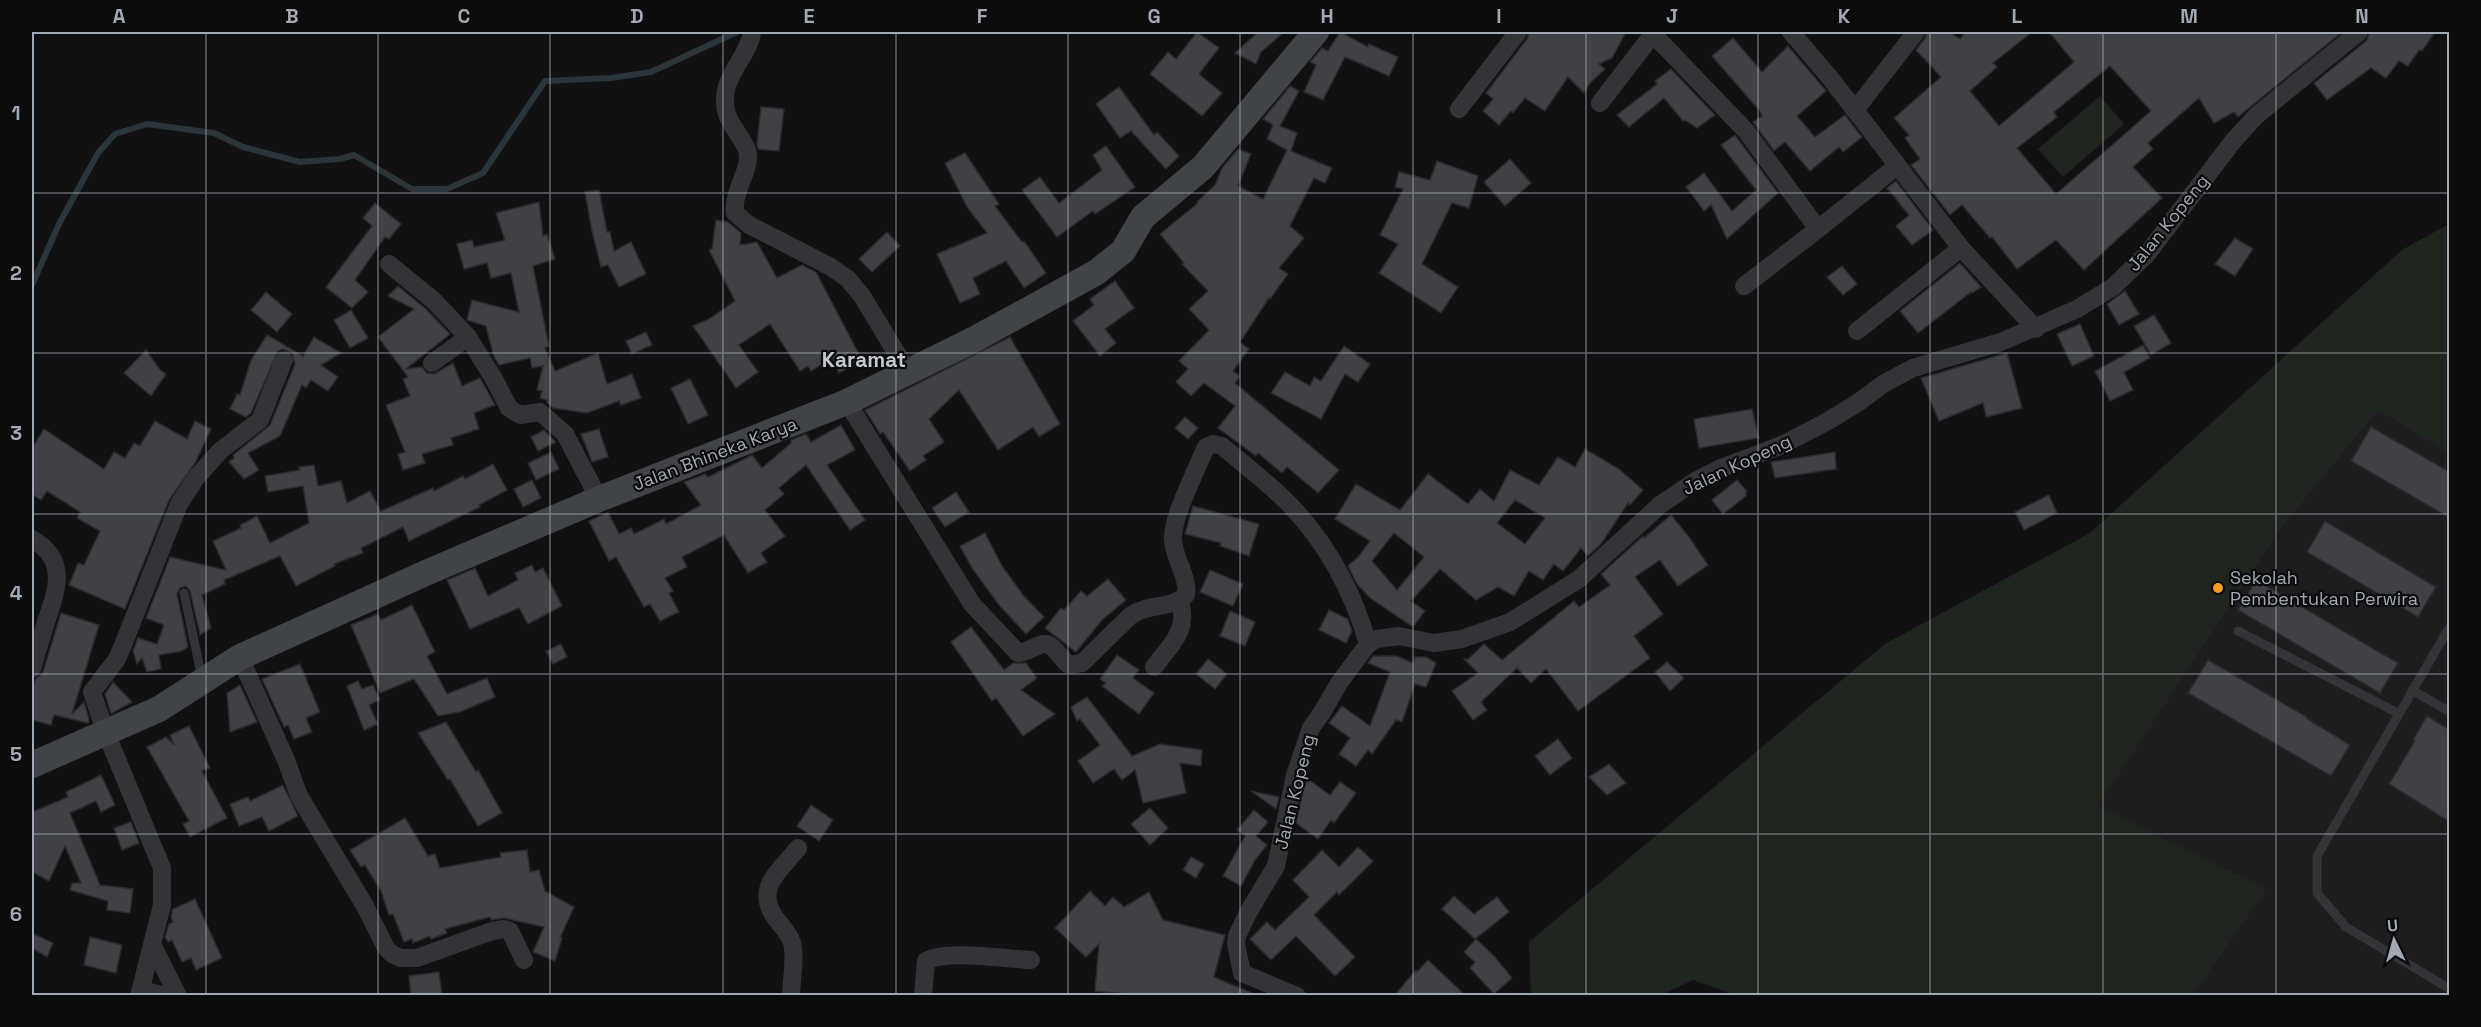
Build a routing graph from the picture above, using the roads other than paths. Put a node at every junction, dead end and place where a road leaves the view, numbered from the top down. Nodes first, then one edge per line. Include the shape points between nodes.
1 (752, 32) edge
2 (1316, 32) edge
3 (1518, 32) edge
4 (1791, 32) edge
5 (1916, 32) edge
6 (2359, 32) edge
7 (1654, 33) edge
8 (1600, 103) dead end
9 (1459, 109) dead end
10 (1855, 110) junction
11 (1896, 166) junction
12 (1818, 229) junction
13 (1961, 248) junction
14 (389, 264) dead end
15 (1744, 286) dead end
16 (2036, 329) junction
17 (1857, 331) dead end
18 (468, 337) junction
19 (284, 360) dead end
20 (432, 363) dead end
21 (908, 372) junction
22 (847, 402) junction
23 (599, 499) junction
24 (32, 539) edge
25 (184, 593) dead end
26 (1180, 601) junction
27 (2450, 626) edge
28 (2238, 631) dead end
29 (1368, 644) junction
30 (240, 657) junction
31 (1154, 667) dead end
32 (32, 669) edge
33 (202, 681) junction
34 (2412, 690) junction
35 (2450, 712) edge
36 (2398, 713) junction
37 (106, 734) junction
38 (32, 765) edge
39 (798, 848) dead end
40 (153, 946) junction
41 (524, 960) dead end
42 (1031, 960) dead end
43 (2450, 989) edge
44 (140, 993) edge
45 (167, 996) edge
46 (177, 996) edge
47 (791, 996) edge
48 (923, 996) edge
49 (1297, 996) edge

1 - 21 street via 751,42 739,58 726,90 730,124 747,150 748,159 734,202 735,213 749,225 848,279
2 - 21 street, Jalan Bhineka Karya via 1203,167 1143,217 1112,262
3 - 9 street
4 - 10 street
5 - 10 street
6 - 16 street, Jalan Kopeng via 2257,115 2147,254 2113,287
7 - 8 street
7 - 12 street via 1746,131
10 - 11 street
11 - 12 street
11 - 13 street
12 - 15 street
13 - 16 street
13 - 17 street
14 - 18 street via 434,301
16 - 29 street, Jalan Kopeng via 1913,368 1782,446 1697,480 1660,505 1579,579 1510,622 1443,642 1400,636
18 - 20 street
18 - 23 street via 509,408 520,415 540,412 565,434
19 - 37 street via 260,420 220,451 179,504 117,659 92,692
21 - 22 street, Jalan Bhineka Karya
22 - 23 street, Jalan Bhineka Karya
22 - 26 street via 972,604 1018,653 1050,645 1069,665 1076,665 1094,654 1138,610
23 - 30 street, Jalan Bhineka Karya
24 - 32 street via 49,552 57,584
25 - 33 lane
26 - 29 street via 1187,587 1173,547 1175,522 1206,447 1217,444 1289,504 1319,539 1352,597
26 - 31 street via 1184,612 1182,628
27 - 34 lane
28 - 36 lane
29 - 49 street, Jalan Kopeng via 1311,728 1295,775 1276,866 1237,936 1242,973
30 - 33 street, Jalan Bhineka Karya
30 - 41 street via 299,796 386,948 406,959 417,958 504,929 510,931
33 - 37 street, Jalan Bhineka Karya via 159,709
34 - 35 lane
34 - 36 lane
36 - 43 lane via 2317,856 2317,893 2346,927
37 - 38 street, Jalan Bhineka Karya
37 - 40 street via 162,868 162,905
39 - 47 street via 766,889 766,902 793,944
40 - 44 street
40 - 46 street
42 - 48 street via 933,957 926,961
44 - 45 street

